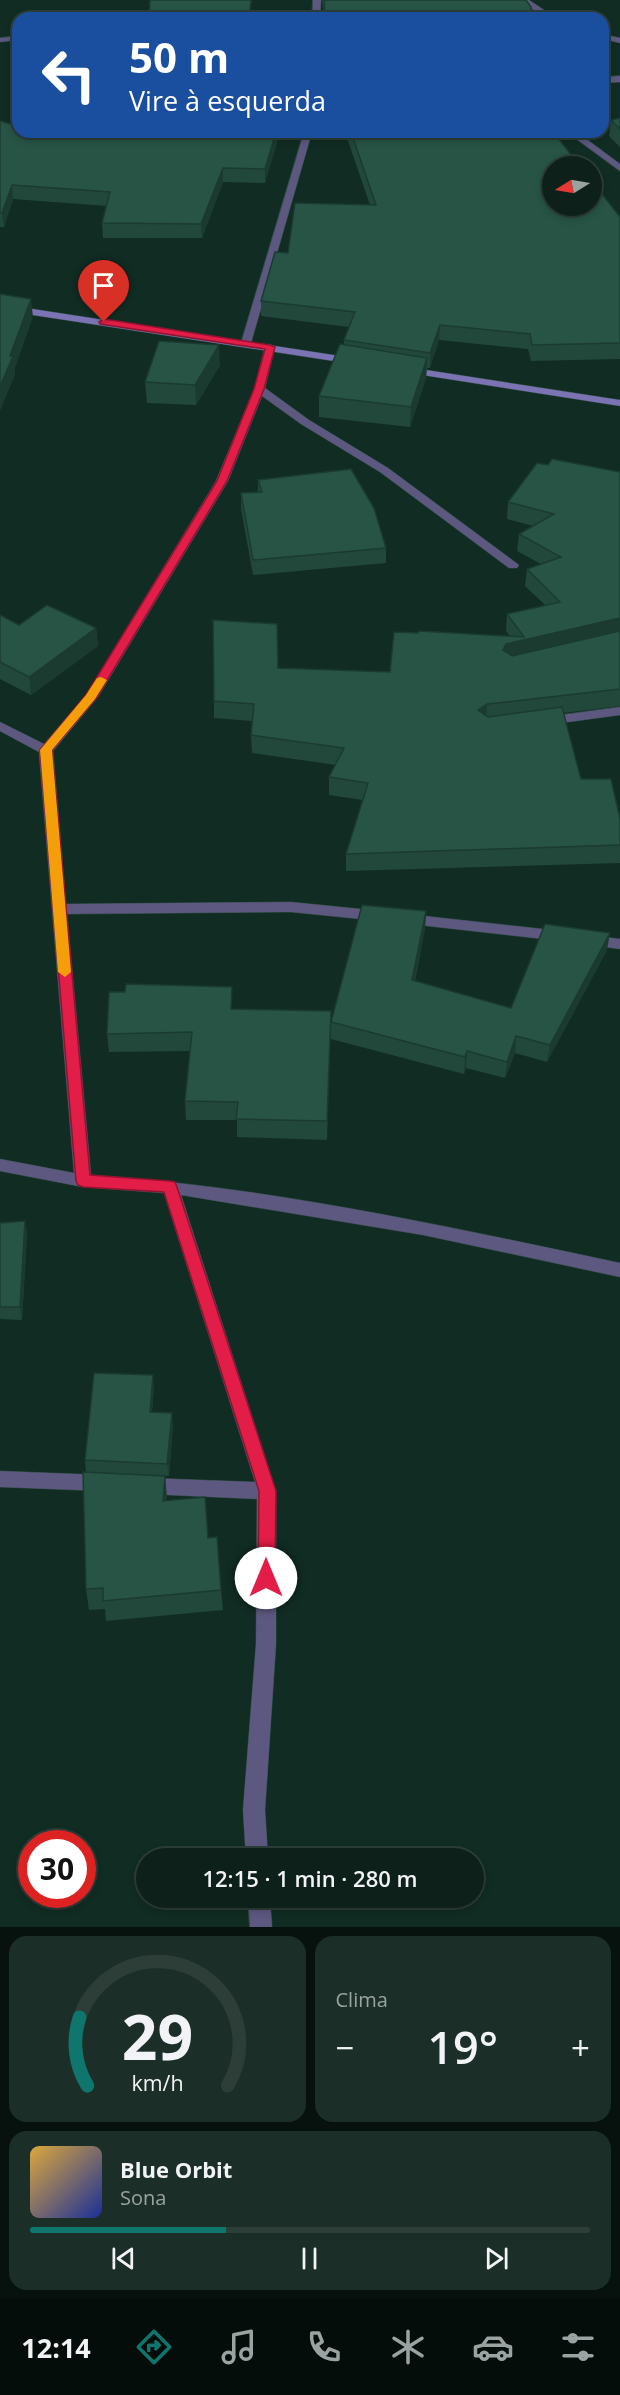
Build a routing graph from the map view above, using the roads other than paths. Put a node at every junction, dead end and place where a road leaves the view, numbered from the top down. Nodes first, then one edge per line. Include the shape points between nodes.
1 (523, 0) edge
2 (542, 12) edge
3 (306, 138) edge
4 (579, 138) edge
5 (620, 168) edge
6 (0, 307) edge
7 (246, 344) junction
8 (270, 347) junction
9 (364, 363) edge
10 (400, 369) edge
11 (259, 389) junction
12 (620, 403) edge
13 (513, 565) dead end
14 (620, 711) edge
15 (532, 723) edge
16 (0, 726) edge
17 (46, 750) junction
18 (59, 909) junction
19 (620, 944) edge
20 (0, 1165) edge
21 (83, 1181) junction
22 (170, 1187) junction
23 (620, 1270) edge
24 (0, 1479) edge
25 (267, 1491) junction
26 (256, 1848) edge
27 (260, 1908) edge
28 (261, 1927) edge

1 - 2 street
3 - 7 street
4 - 5 street
6 - 7 street
7 - 8 street
8 - 9 street
8 - 11 street
10 - 12 street
11 - 13 street via 304,422 384,470
11 - 17 street via 222,481 91,697
14 - 15 street
16 - 17 street
17 - 18 street
18 - 19 street via 291,907
18 - 21 street
20 - 21 street
21 - 22 street
22 - 23 street via 423,1228
22 - 25 street
24 - 25 street
25 - 26 street via 266,1644 254,1810
27 - 28 street

